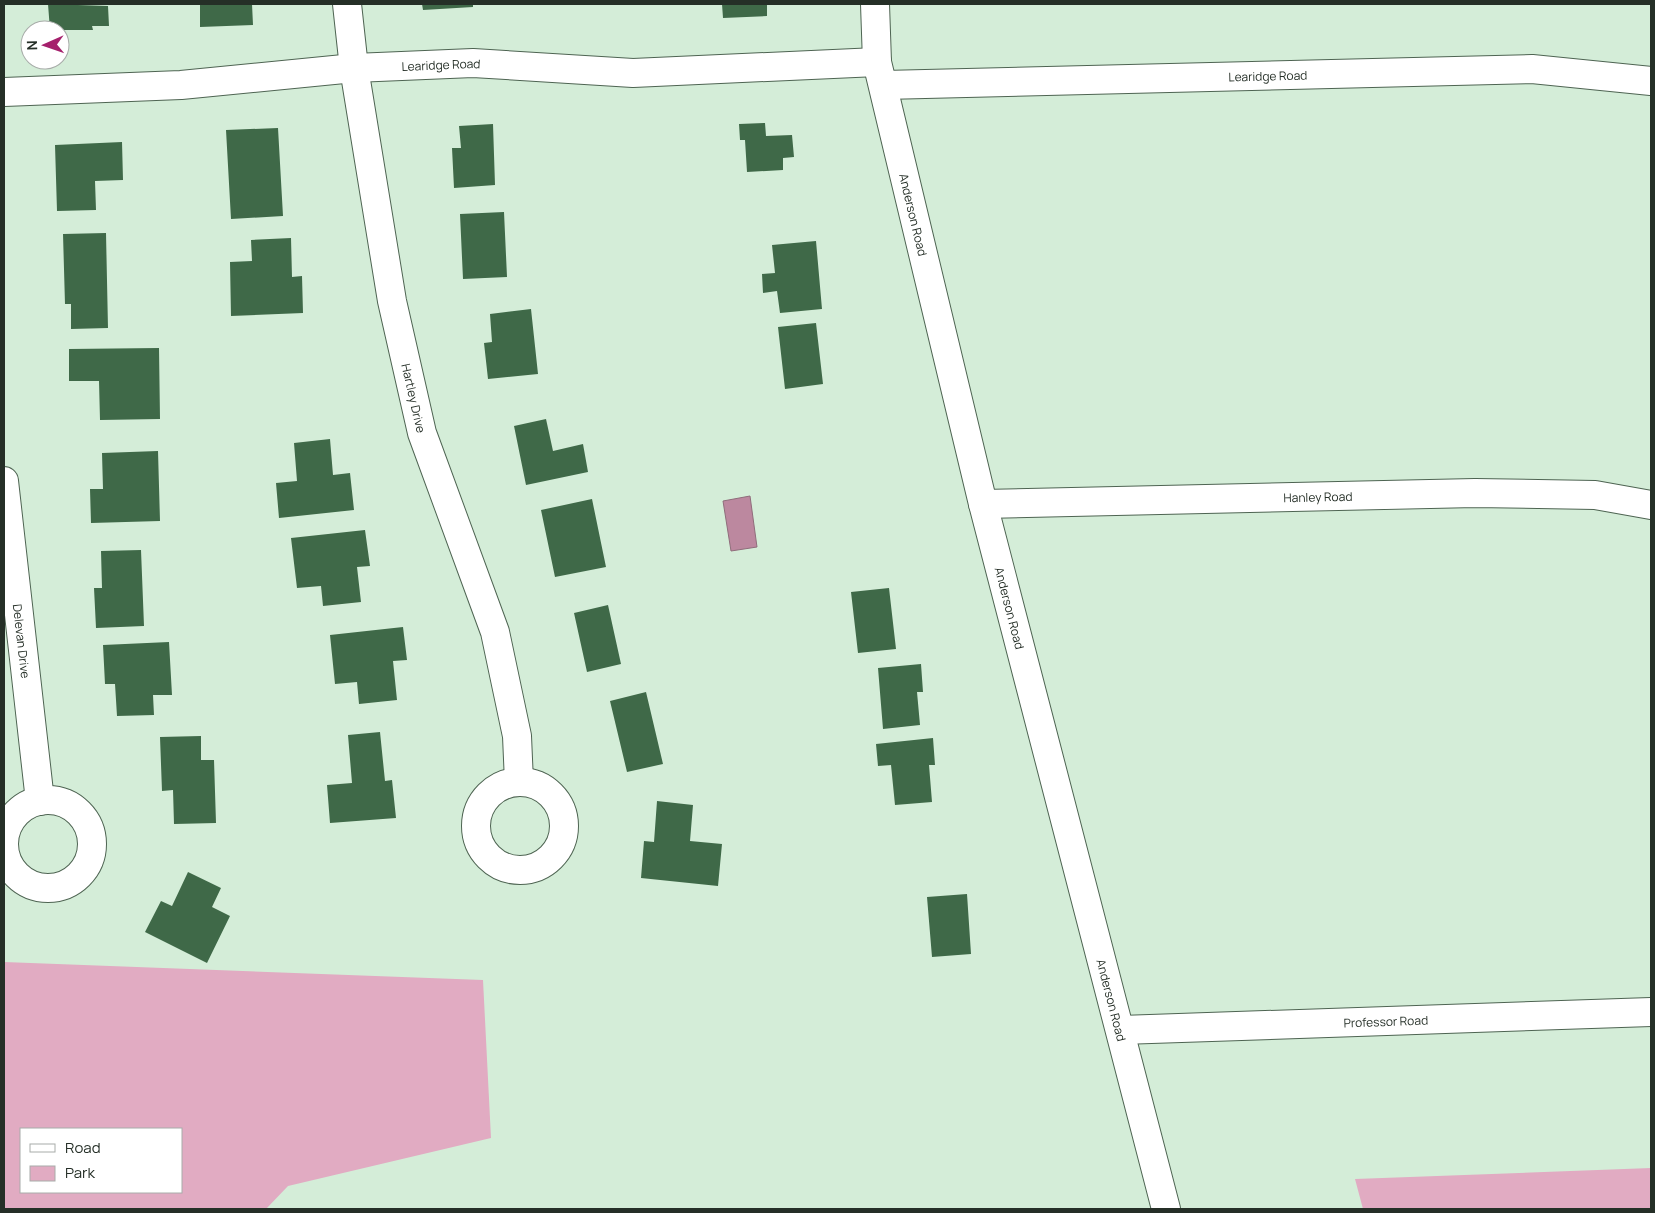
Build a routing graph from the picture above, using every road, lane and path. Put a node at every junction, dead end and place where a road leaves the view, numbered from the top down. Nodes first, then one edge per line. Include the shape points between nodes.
1 (347, 4) edge
2 (875, 4) edge
3 (354, 68) junction
4 (881, 74) junction
5 (1651, 81) edge
6 (4, 92) edge
7 (4, 481) edge
8 (983, 504) junction
9 (1651, 505) edge
10 (519, 782) dead end
11 (40, 801) dead end
12 (1651, 1012) edge
13 (1121, 1030) junction
14 (1166, 1209) edge

1 - 3 street, Hartley Drive
2 - 4 street, Anderson Road
3 - 4 street, Learidge Road via 474,64 633,73
3 - 6 street, Learidge Road via 180,84
3 - 10 street, Hartley Drive via 392,301 422,433 495,632 517,736
4 - 5 street, Learidge Road via 1532,69
4 - 8 street, Anderson Road
7 - 11 street, Delevan Drive
8 - 9 street, Hanley Road via 1475,493 1595,495
8 - 13 street, Anderson Road
12 - 13 street, Professor Road
13 - 14 street, Anderson Road

